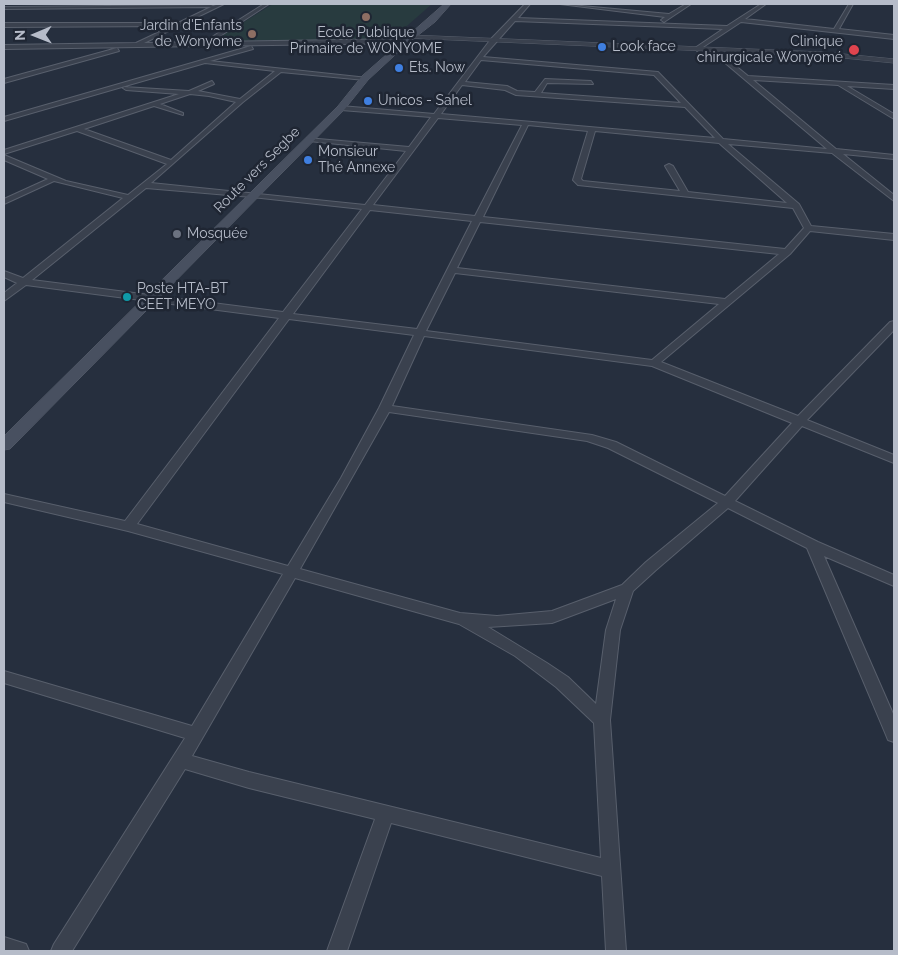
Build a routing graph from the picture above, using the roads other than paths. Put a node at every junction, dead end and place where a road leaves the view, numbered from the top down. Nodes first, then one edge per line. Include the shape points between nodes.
1 (108, 4) edge
2 (267, 4) edge
3 (448, 4) edge
4 (528, 4) edge
5 (562, 4) edge
6 (689, 4) edge
7 (764, 4) edge
8 (851, 4) edge
9 (154, 5) edge
10 (219, 5) edge
11 (102, 6) junction
12 (80, 7) junction
13 (4, 8) edge
14 (74, 13) dead end
15 (670, 16) junction
16 (68, 19) dead end
17 (513, 20) junction
18 (741, 20) junction
19 (180, 24) junction
20 (4, 25) edge
21 (61, 25) junction
22 (655, 25) junction
23 (728, 28) junction
24 (56, 30) dead end
25 (836, 30) junction
26 (894, 37) edge
27 (407, 39) junction
28 (493, 40) junction
29 (45, 41) dead end
30 (268, 43) junction
31 (205, 44) junction
32 (39, 46) junction
33 (134, 46) junction
34 (4, 47) edge
35 (697, 49) junction
36 (712, 50) junction
37 (479, 58) junction
38 (894, 61) edge
39 (202, 62) junction
40 (280, 70) junction
41 (4, 75) edge
42 (17, 78) junction
43 (365, 78) junction
44 (748, 78) junction
45 (4, 81) edge
46 (212, 83) dead end
47 (591, 83) dead end
48 (837, 83) junction
49 (460, 84) junction
50 (116, 87) junction
51 (894, 87) edge
52 (191, 92) junction
53 (537, 94) junction
54 (241, 101) junction
55 (154, 104) junction
56 (688, 105) junction
57 (341, 108) junction
58 (181, 114) dead end
59 (436, 116) junction
60 (5, 117) edge
61 (893, 121) edge
62 (526, 123) junction
63 (78, 128) junction
64 (592, 129) junction
65 (309, 139) junction
66 (722, 142) junction
67 (411, 149) junction
68 (4, 152) edge
69 (836, 152) junction
70 (4, 157) edge
71 (894, 157) edge
72 (172, 163) junction
73 (670, 166) dead end
74 (53, 179) junction
75 (143, 185) junction
76 (685, 194) junction
77 (252, 195) junction
78 (128, 197) junction
79 (894, 199) edge
80 (4, 202) edge
81 (796, 206) junction
82 (369, 207) junction
83 (478, 219) junction
84 (808, 228) junction
85 (894, 237) edge
86 (788, 252) junction
87 (452, 270) junction
88 (4, 274) edge
89 (24, 282) junction
90 (150, 297) junction
91 (4, 298) edge
92 (726, 302) junction
93 (287, 314) junction
94 (894, 324) edge
95 (420, 332) junction
96 (654, 363) junction
97 (385, 408) junction
98 (801, 420) junction
99 (4, 445) edge
100 (894, 458) edge
101 (4, 498) edge
102 (727, 502) junction
103 (128, 526) junction
104 (813, 544) junction
105 (290, 571) junction
106 (894, 581) edge
107 (627, 589) junction
108 (460, 619) junction
109 (4, 676) edge
110 (602, 720) junction
111 (195, 734) junction
112 (894, 735) edge
113 (181, 760) junction
114 (386, 813) junction
115 (610, 869) junction
116 (4, 947) edge
117 (19, 951) edge
118 (61, 951) edge
119 (337, 951) edge
120 (616, 951) edge

1 - 11 street
2 - 31 street
3 - 27 main road, Route vers Segbe
4 - 17 street
5 - 15 street
6 - 15 street
7 - 18 street
8 - 25 street
9 - 10 street
9 - 11 street
10 - 19 street
11 - 12 street
12 - 13 street
12 - 14 street
15 - 22 street
16 - 21 street
17 - 22 street
17 - 28 street
18 - 23 street
18 - 25 street
19 - 21 street
19 - 33 street
20 - 21 street
21 - 24 street
22 - 23 street
23 - 35 street
25 - 26 street
27 - 28 street
27 - 30 street
27 - 43 main road, Route vers Segbe
28 - 35 street
28 - 37 street
29 - 32 street
30 - 31 street
30 - 39 street
31 - 33 street
32 - 33 street
32 - 34 street
33 - 42 street
35 - 36 street
36 - 38 street
36 - 44 street
37 - 49 street
37 - 56 street via 653,72
39 - 40 street
39 - 50 street
40 - 43 street
40 - 54 street
41 - 42 street
42 - 45 street
43 - 57 main road, Route vers Segbe
44 - 48 street
44 - 69 street
46 - 52 street
47 - 53 street via 545,81
48 - 51 street
48 - 61 street
49 - 53 street
49 - 59 street
50 - 52 street
50 - 60 street
52 - 54 street
52 - 55 street
53 - 56 street
54 - 72 street
55 - 58 street
55 - 63 street
56 - 66 street
57 - 59 street
57 - 65 main road, Route vers Segbe
59 - 62 street
59 - 67 street
62 - 64 street
62 - 83 street
63 - 68 street
63 - 72 street
64 - 66 street
64 - 76 street via 577,180 581,184
65 - 67 street
65 - 77 main road, Route vers Segbe
66 - 69 street
66 - 81 street
67 - 82 street
69 - 71 street
69 - 79 street
70 - 74 street
72 - 75 street
73 - 76 street
74 - 78 street
74 - 80 street
75 - 77 street
75 - 78 street
76 - 81 street
77 - 82 street
77 - 90 main road, Route vers Segbe
78 - 89 street
81 - 84 street
82 - 83 street
82 - 93 street
83 - 86 street
83 - 87 street
84 - 85 street
84 - 86 street
86 - 92 street
87 - 92 street
87 - 95 street
88 - 89 street
89 - 90 street
89 - 91 street
90 - 93 street
90 - 99 main road, Route vers Segbe
92 - 96 street
93 - 95 street
93 - 103 street
94 - 98 street
95 - 96 street
95 - 97 street
96 - 98 street
97 - 102 street via 612,444
97 - 105 street
98 - 100 street
98 - 102 street
101 - 103 street
102 - 104 street
102 - 107 street
103 - 105 street
104 - 106 street
104 - 112 street
105 - 108 street
105 - 111 street
107 - 108 street via 552,617 497,622
107 - 110 street via 613,630
108 - 110 street via 542,667
109 - 111 street
110 - 115 street
111 - 113 street
113 - 114 street
113 - 118 street
114 - 115 street
114 - 119 street
115 - 120 street
116 - 117 street

